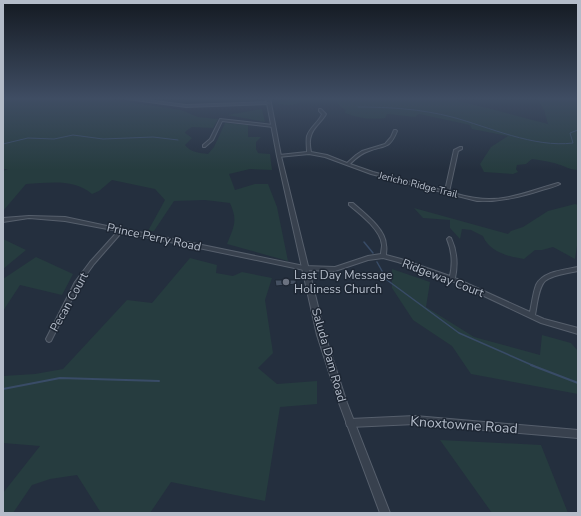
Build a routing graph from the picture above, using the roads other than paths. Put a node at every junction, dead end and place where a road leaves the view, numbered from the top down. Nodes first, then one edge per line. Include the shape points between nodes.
1 (220, 122) edge
2 (239, 122) edge
3 (272, 122) edge
4 (319, 122) edge
5 (273, 126) junction
6 (395, 131) dead end
7 (204, 146) dead end
8 (461, 148) dead end
9 (309, 153) junction
10 (279, 156) junction
11 (348, 164) junction
12 (558, 184) dead end
13 (447, 192) junction
14 (351, 204) dead end
15 (3, 220) edge
16 (122, 230) junction
17 (449, 239) dead end
18 (383, 256) junction
19 (304, 268) junction
20 (578, 269) edge
21 (452, 280) junction
22 (532, 316) junction
23 (578, 331) edge
24 (49, 339) dead end
25 (350, 423) junction
26 (578, 434) edge
27 (385, 513) edge

1 - 7 street via 211,140
2 - 5 street
3 - 5 street, Saluda Dam Road
4 - 9 street via 310,132
5 - 10 street, Saluda Dam Road
6 - 11 street via 387,145 364,151
8 - 13 street via 456,150
9 - 10 street, Jericho Ridge Trail
9 - 11 street, Jericho Ridge Trail
10 - 19 street, Saluda Dam Road
11 - 13 street, Jericho Ridge Trail via 372,173
12 - 13 street, Jericho Ridge Trail via 490,202
14 - 18 street via 380,235 384,244
15 - 16 street, Prince Perry Road via 56,218
16 - 19 street, Prince Perry Road
16 - 24 street, Pecan Court via 77,284
17 - 21 street via 456,254
18 - 19 street, Ridgeway Court via 335,269
18 - 21 street, Ridgeway Court
19 - 25 street, Saluda Dam Road via 321,335
20 - 22 street via 558,272 542,279 537,288
21 - 22 street, Ridgeway Court
22 - 23 street, Ridgeway Court
25 - 26 street, Knoxtowne Road via 415,420
25 - 27 street, Saluda Dam Road

